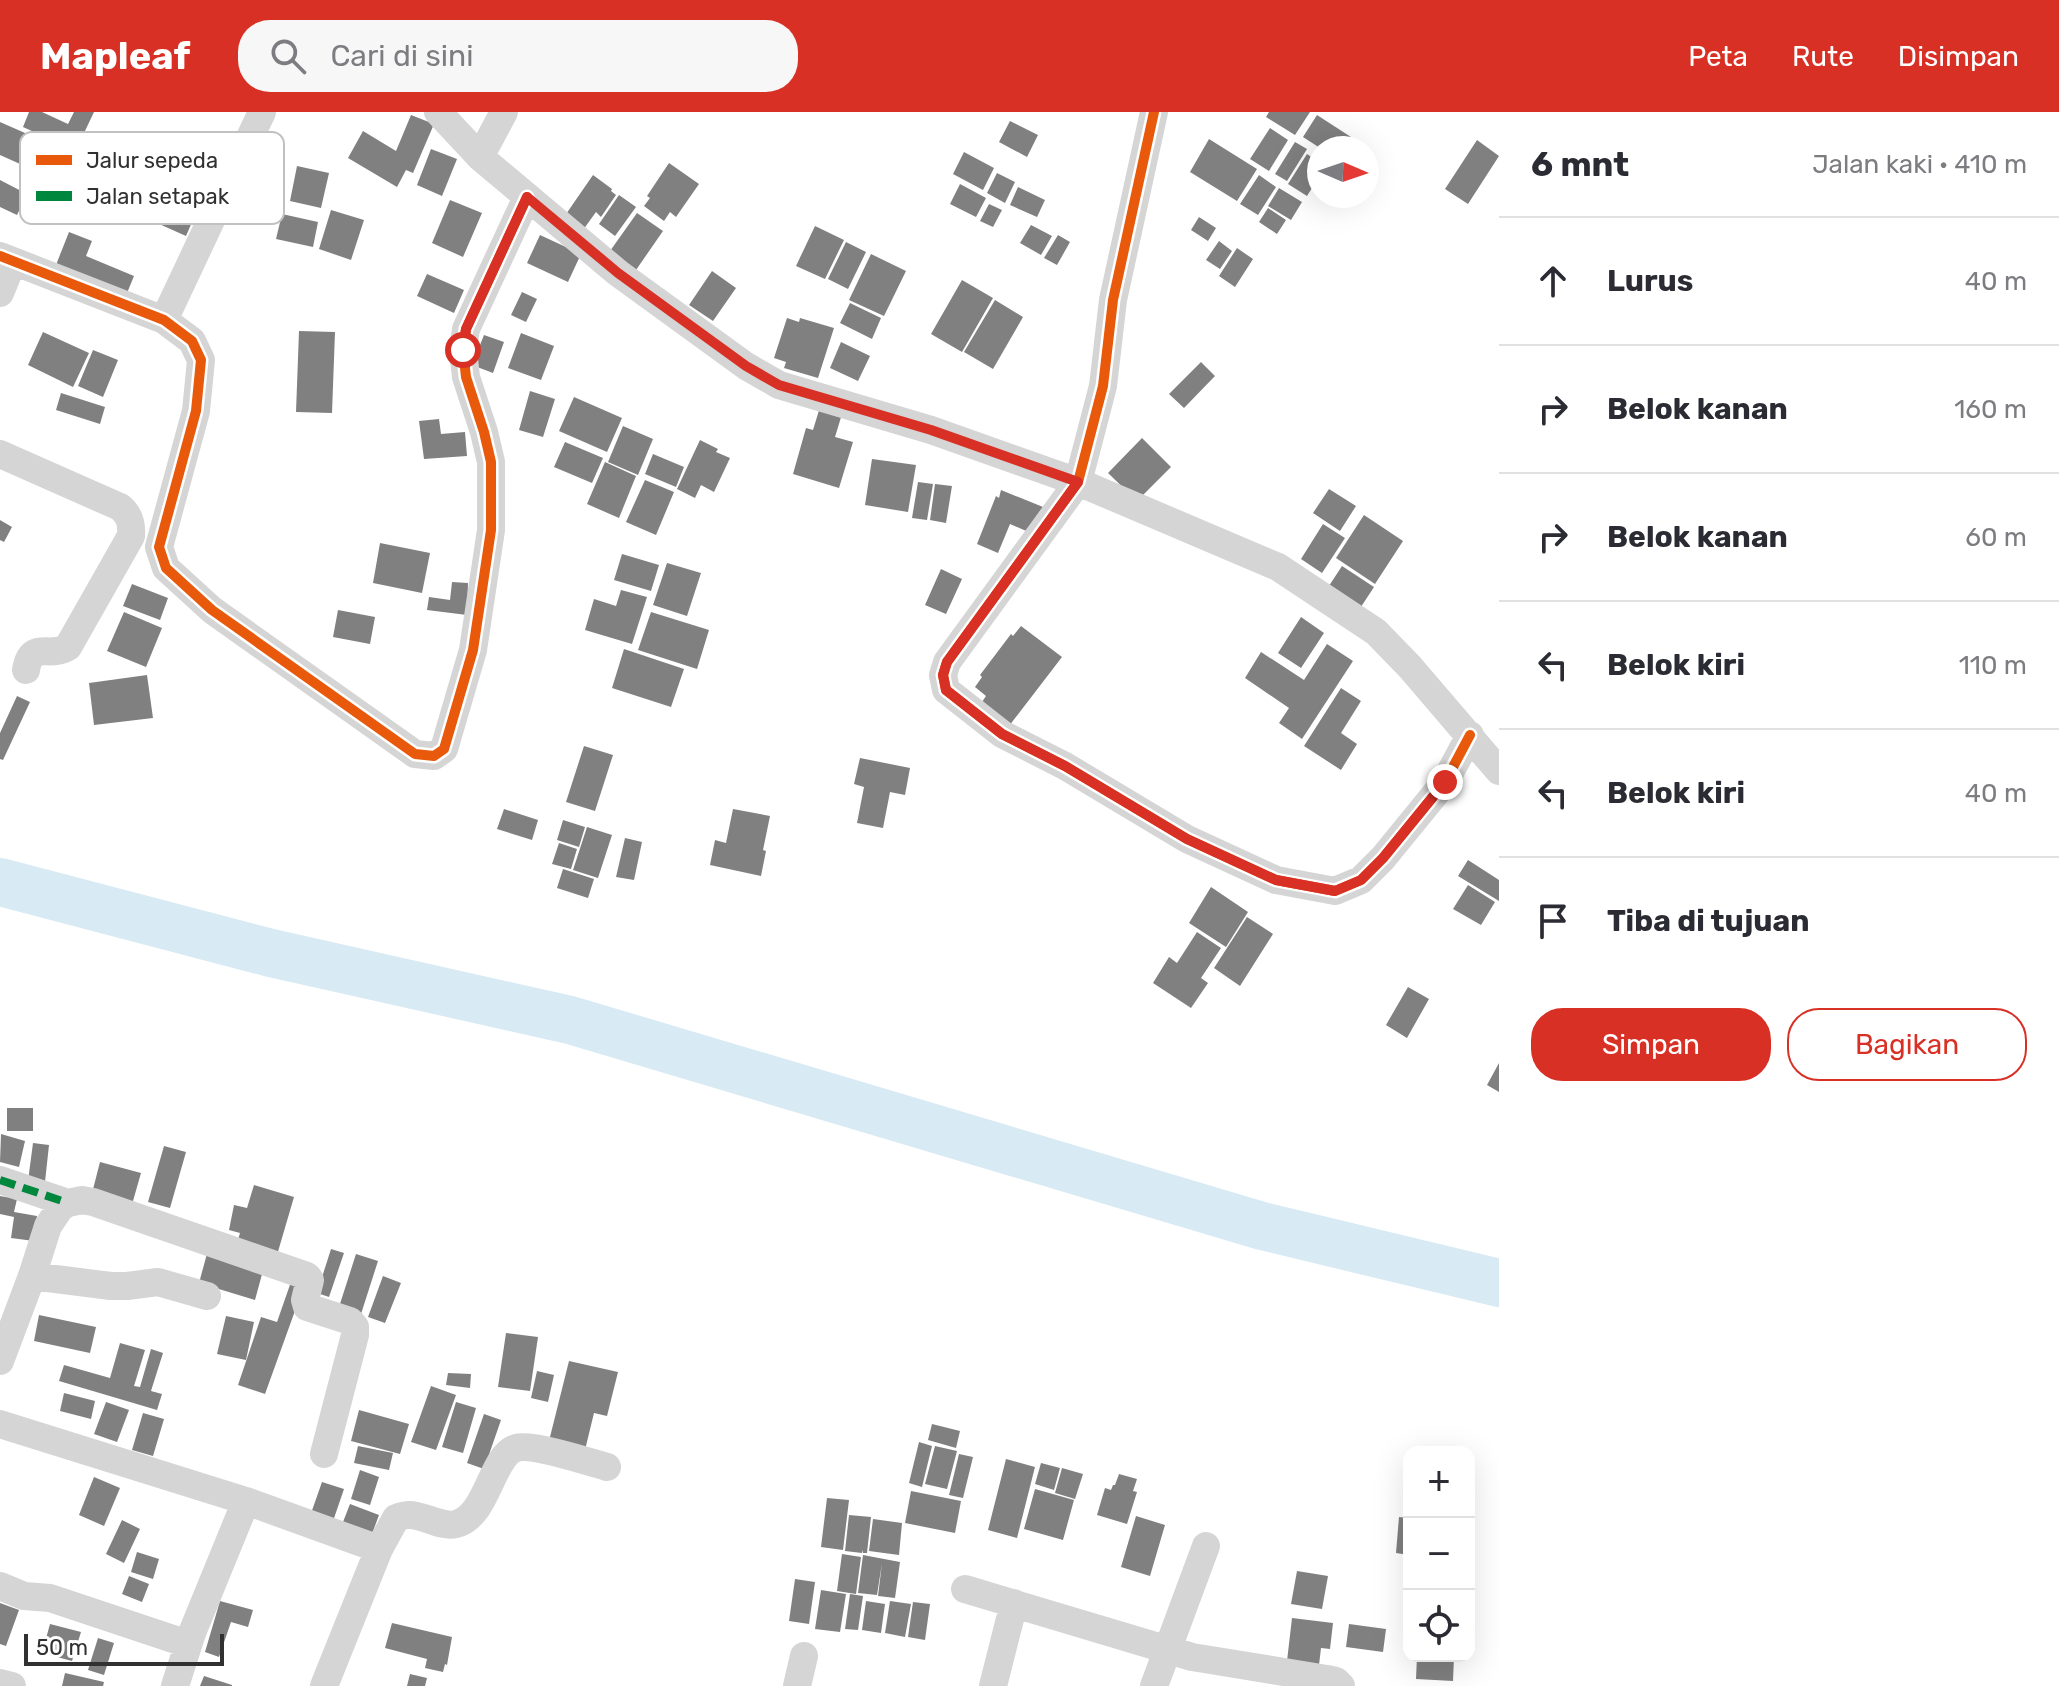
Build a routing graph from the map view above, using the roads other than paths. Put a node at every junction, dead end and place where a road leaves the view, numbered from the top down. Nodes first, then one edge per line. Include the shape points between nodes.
1 (262, 112) edge
2 (438, 112) edge
3 (504, 112) edge
4 (1154, 112) edge
5 (253, 132) edge
6 (480, 157) junction
7 (527, 197) junction
8 (209, 224) edge
9 (7, 258) edge
10 (0, 293) edge
11 (164, 320) junction
12 (0, 454) edge
13 (1078, 482) junction
14 (26, 670) dead end
15 (1470, 735) junction
16 (1499, 771) edge
17 (0, 1180) edge
18 (68, 1203) junction
19 (32, 1276) junction
20 (207, 1296) dead end
21 (0, 1361) edge
22 (0, 1424) edge
23 (324, 1454) dead end
24 (607, 1467) dead end
25 (246, 1501) junction
26 (1206, 1546) dead end
27 (379, 1549) junction
28 (0, 1586) edge
29 (965, 1589) dead end
30 (1014, 1603) junction
31 (188, 1644) junction
32 (1169, 1651) junction
33 (804, 1656) dead end
34 (0, 1683) edge
35 (12, 1686) edge
36 (175, 1686) edge
37 (324, 1686) edge
38 (797, 1686) edge
39 (993, 1686) edge
40 (1154, 1686) edge
41 (1341, 1686) edge

1 - 5 street
2 - 6 street
3 - 6 street
4 - 13 street via 1113,300 1103,386
6 - 7 street
7 - 11 street via 466,329 466,377 491,462 491,530 473,650 444,749 434,756 415,754 212,610 166,568 159,547 196,411 201,360 192,341
7 - 13 street via 618,273 779,385 931,430
8 - 11 street
9 - 10 street
9 - 11 street
12 - 14 street via 120,507 131,526 131,536 68,647 32,654
13 - 15 street via 1278,567 1376,632
13 - 15 street via 947,662 943,675 946,690 1002,734 1200,845 1276,880 1335,891 1361,880 1383,858 1445,782
15 - 16 street
17 - 18 street
18 - 19 street via 48,1226
18 - 23 street via 93,1202 309,1278 307,1307 355,1327
19 - 20 street via 111,1286 158,1282
19 - 21 street
22 - 25 street
24 - 27 street via 516,1448 504,1458 468,1518 454,1525 408,1515 396,1518
25 - 27 street
25 - 31 street
26 - 32 street
27 - 37 street
28 - 31 street
29 - 30 street
30 - 32 street
30 - 39 street
31 - 36 street
32 - 40 street
32 - 41 street via 1327,1679
33 - 38 street
34 - 35 street

